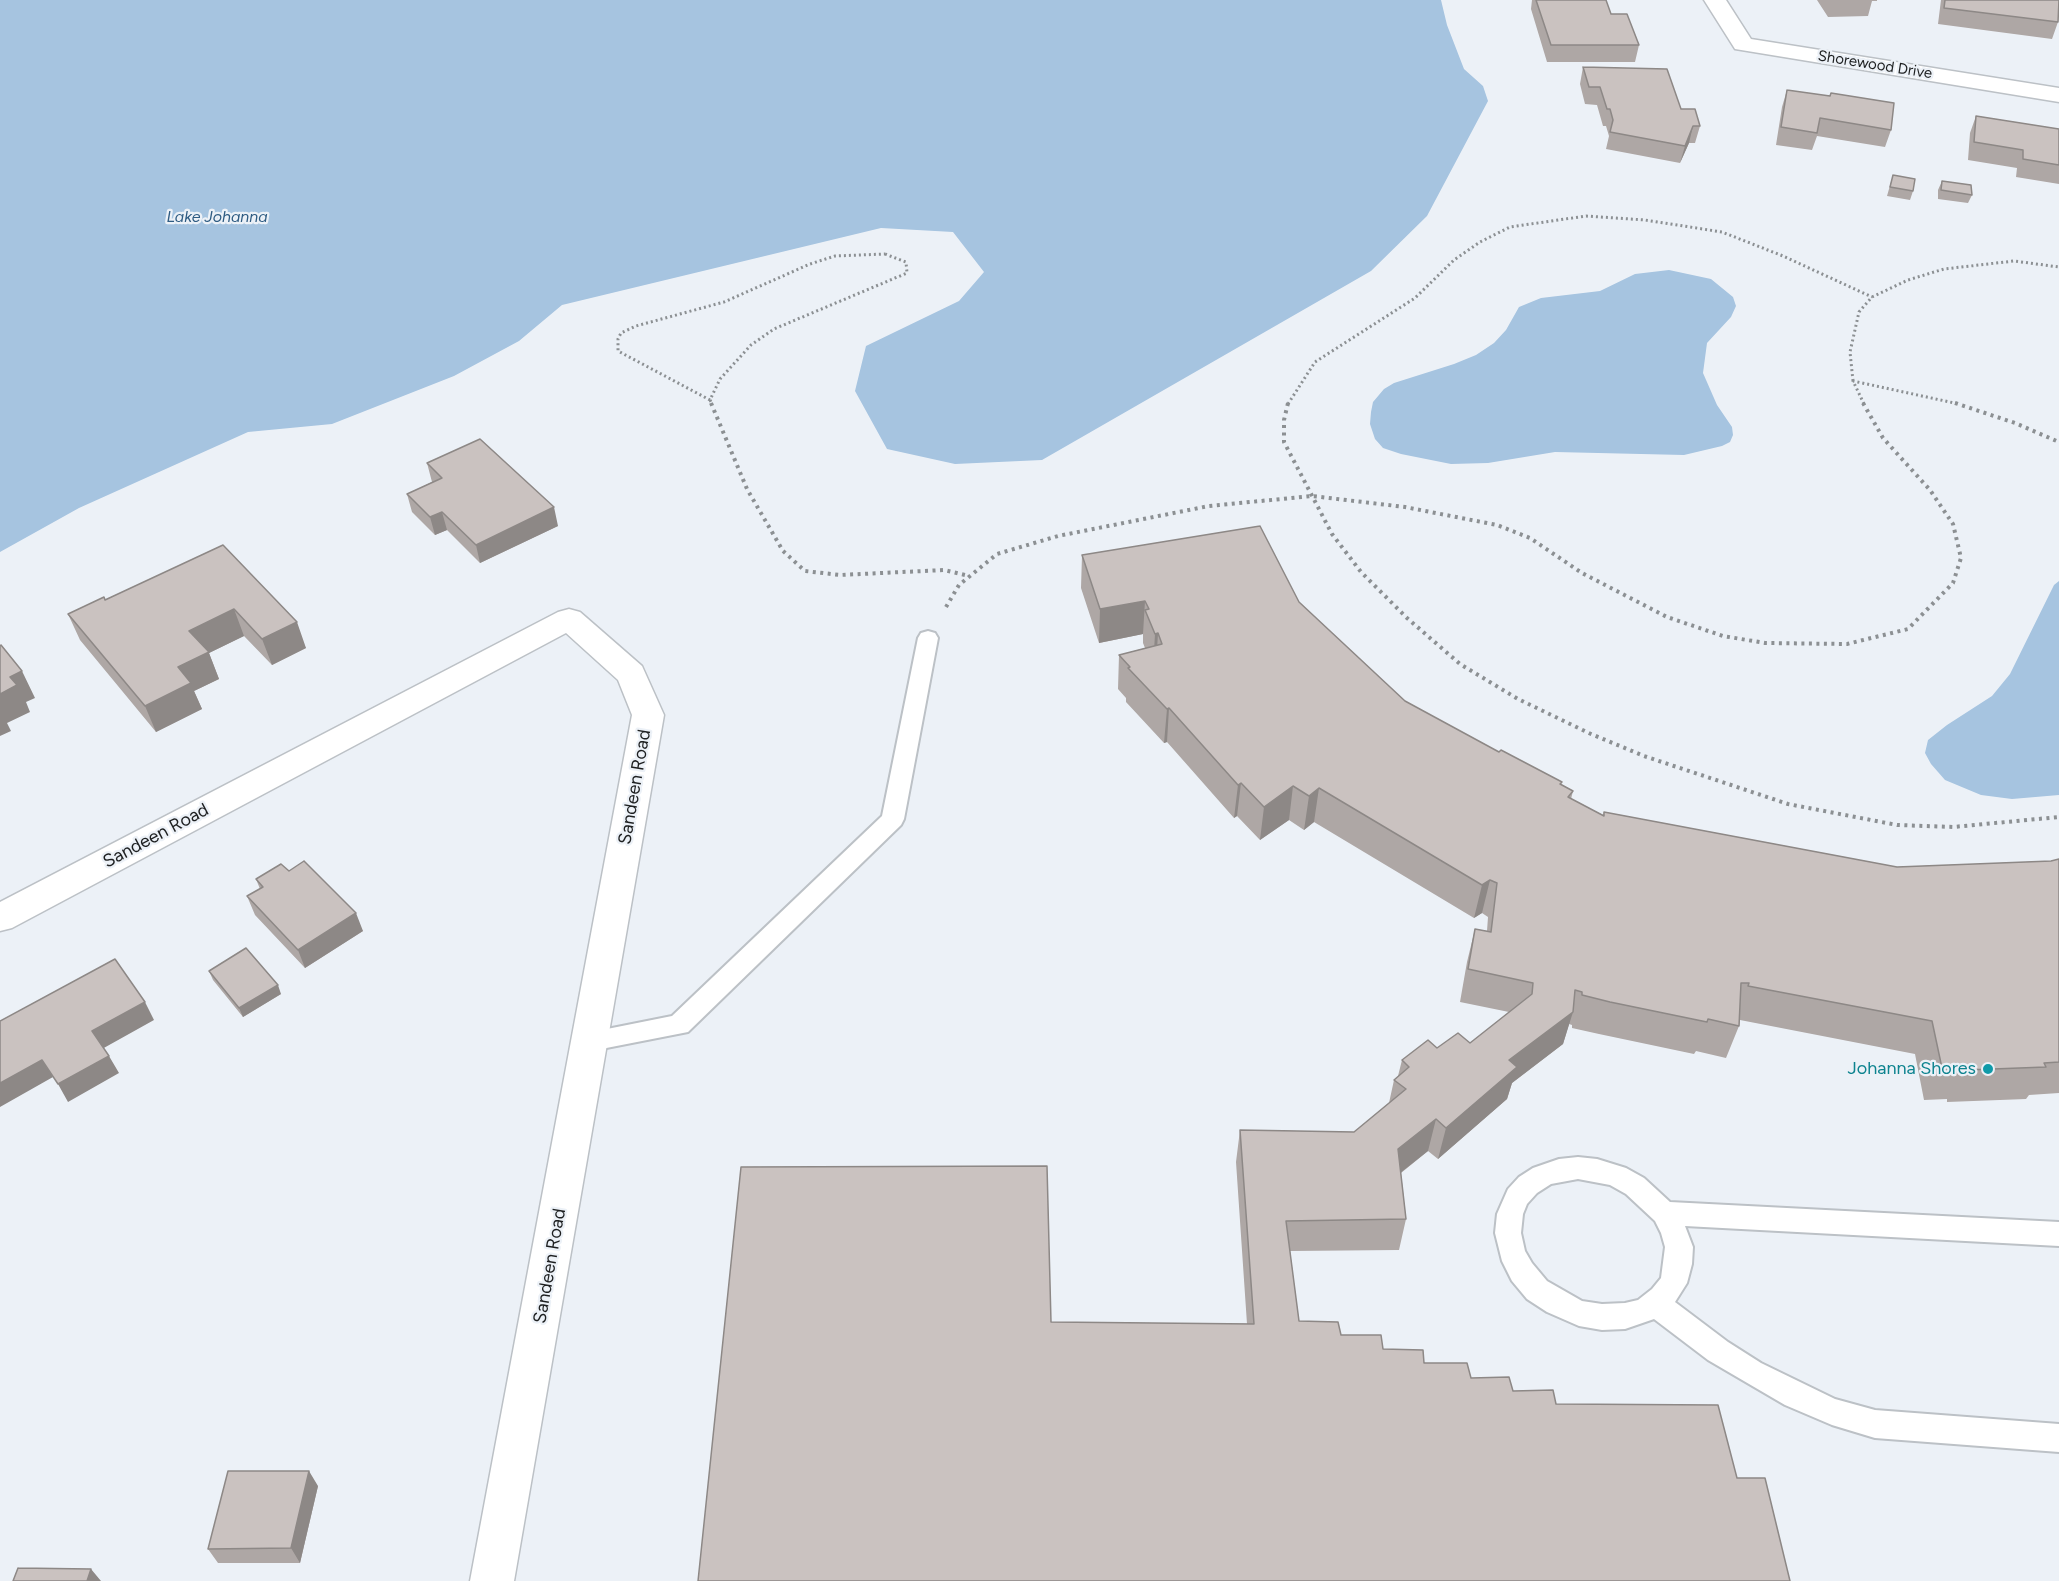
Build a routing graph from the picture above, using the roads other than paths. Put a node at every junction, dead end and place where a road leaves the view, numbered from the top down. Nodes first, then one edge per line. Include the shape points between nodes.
1 (1715, 0) edge
2 (2059, 95) edge
3 (928, 638) road end
4 (0, 918) edge
5 (591, 1041) junction
6 (1664, 1213) junction
7 (2059, 1234) edge
8 (1654, 1303) junction
9 (2059, 1438) edge
10 (492, 1581) edge

1 - 2 street, Shorewood Drive via 1743,44
3 - 5 lane via 893,819 679,1025
4 - 5 street, Sandeen Road via 569,619 631,674 648,715
5 - 10 street, Sandeen Road
6 - 7 lane
6 - 8 lane via 1679,1247 1678,1264 1673,1283
6 - 8 lane via 1635,1186 1617,1176 1588,1169 1559,1170 1542,1176 1517,1197 1510,1214 1512,1253 1522,1272 1537,1290 1557,1303 1579,1313 1602,1317 1625,1316 1646,1310
8 - 9 lane via 1743,1367 1832,1412 1875,1424

